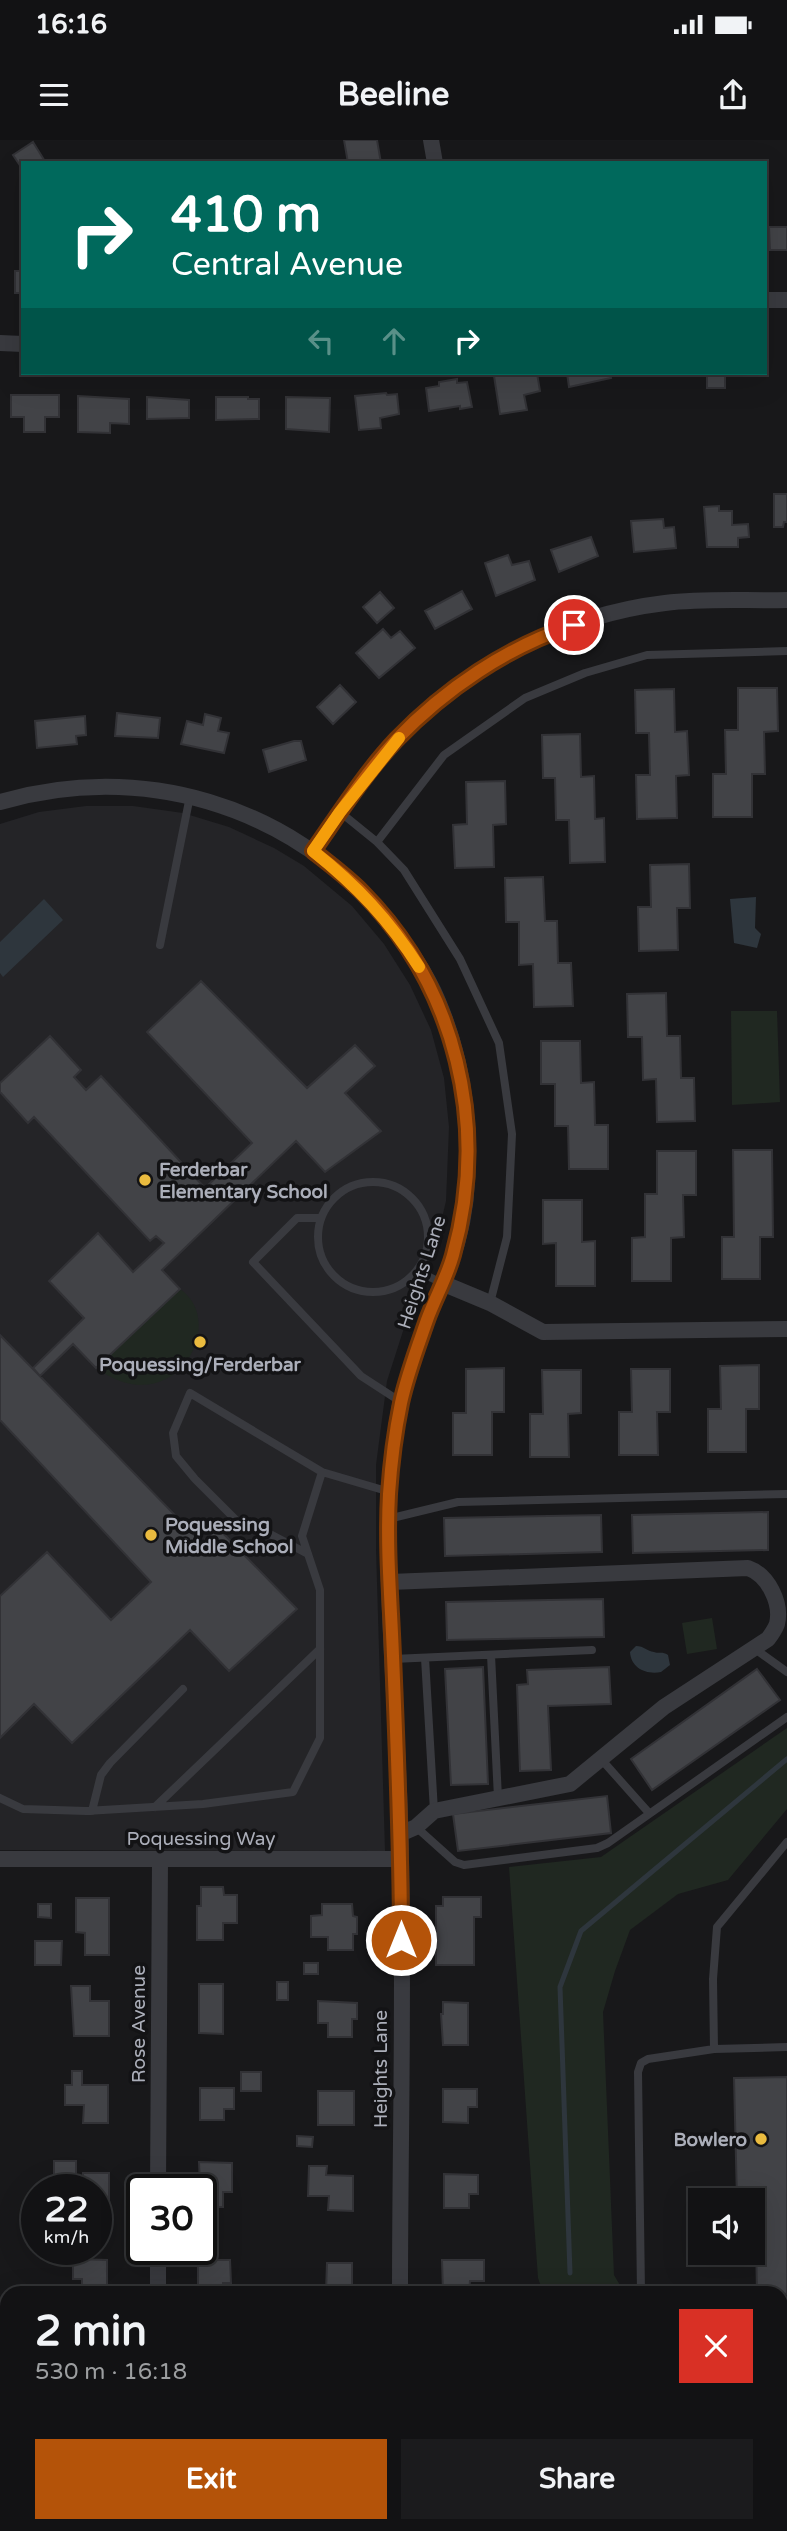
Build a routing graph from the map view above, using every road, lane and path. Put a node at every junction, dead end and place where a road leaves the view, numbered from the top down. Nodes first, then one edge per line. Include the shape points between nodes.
1 (431, 140) edge
2 (435, 161) edge
3 (767, 300) edge
4 (787, 300) edge
5 (0, 343) edge
6 (21, 344) edge
7 (787, 600) edge
8 (787, 651) edge
9 (190, 796) junction
10 (0, 802) edge
11 (340, 812) junction
12 (377, 842) junction
13 (313, 851) junction
14 (160, 944) dead end
15 (321, 1218) junction
16 (417, 1271) junction
17 (442, 1283) junction
18 (490, 1303) junction
19 (787, 1329) edge
20 (401, 1402) junction
21 (322, 1472) junction
22 (390, 1492) junction
23 (787, 1494) edge
24 (388, 1519) junction
25 (308, 1554) junction
26 (390, 1582) junction
27 (320, 1649) junction
28 (755, 1649) junction
29 (592, 1650) dead end
30 (491, 1654) junction
31 (425, 1658) junction
32 (393, 1659) junction
33 (787, 1672) edge
34 (183, 1689) dead end
35 (787, 1717) edge
36 (601, 1759) junction
37 (0, 1798) edge
38 (498, 1798) junction
39 (155, 1807) junction
40 (92, 1811) junction
41 (434, 1811) junction
42 (649, 1813) junction
43 (416, 1827) junction
44 (400, 1833) junction
45 (787, 1842) edge
46 (401, 1858) junction
47 (0, 1859) edge
48 (160, 1860) junction
49 (787, 2048) edge
50 (715, 2049) junction
51 (158, 2174) edge
52 (158, 2265) edge
53 (158, 2286) edge
54 (400, 2286) edge
55 (641, 2286) edge

1 - 2 street
3 - 4 street
5 - 6 street
7 - 11 street via 667,603 618,611 552,632 502,656 437,701 404,733
8 - 12 lane via 647,655 585,673 525,698 444,755
9 - 10 street, Heights Lane via 79,786
9 - 13 street, Heights Lane via 257,819
9 - 14 lane
11 - 12 lane
11 - 13 street
12 - 18 lane via 404,870 460,959 499,1043 513,1134 508,1237
13 - 17 street, Heights Lane via 363,893 398,934 438,1001 456,1052 468,1130 467,1183 452,1258
15 - 16 lane via 320,1254 341,1282 377,1293 395,1288
15 - 16 lane via 343,1191 376,1182 394,1186 421,1208 427,1226 428,1245
15 - 20 lane via 297,1218 253,1262 360,1376
16 - 17 lane
17 - 18 street
17 - 20 street, Heights Lane
18 - 19 street via 543,1332
20 - 22 street, Heights Lane
21 - 22 lane
21 - 25 lane via 302,1536
21 - 25 lane via 190,1393 173,1433 176,1456 241,1525
22 - 24 street, Heights Lane
23 - 24 lane via 458,1502
24 - 26 street, Heights Lane
25 - 27 lane via 320,1590
26 - 28 street via 748,1568 765,1579 777,1614 768,1639
26 - 32 street, Heights Lane
27 - 39 lane
27 - 39 lane via 320,1738 293,1793
28 - 33 lane
28 - 36 street via 664,1707
29 - 30 lane
30 - 31 lane
30 - 38 lane
31 - 32 lane
31 - 41 lane
32 - 44 street, Heights Lane
34 - 40 lane via 101,1775
35 - 42 lane
36 - 38 street via 570,1784
36 - 42 lane
37 - 40 lane via 23,1809
38 - 41 street
39 - 40 lane
41 - 43 street
42 - 43 lane via 597,1848 464,1865
43 - 44 street
44 - 46 street, Heights Lane
45 - 50 lane via 717,1927
46 - 48 street, Poquessing Way
46 - 54 street, Heights Lane
47 - 48 street, Poquessing Way
48 - 51 street, Rose Avenue
49 - 50 lane
50 - 55 lane via 648,2059 638,2072
52 - 53 street

